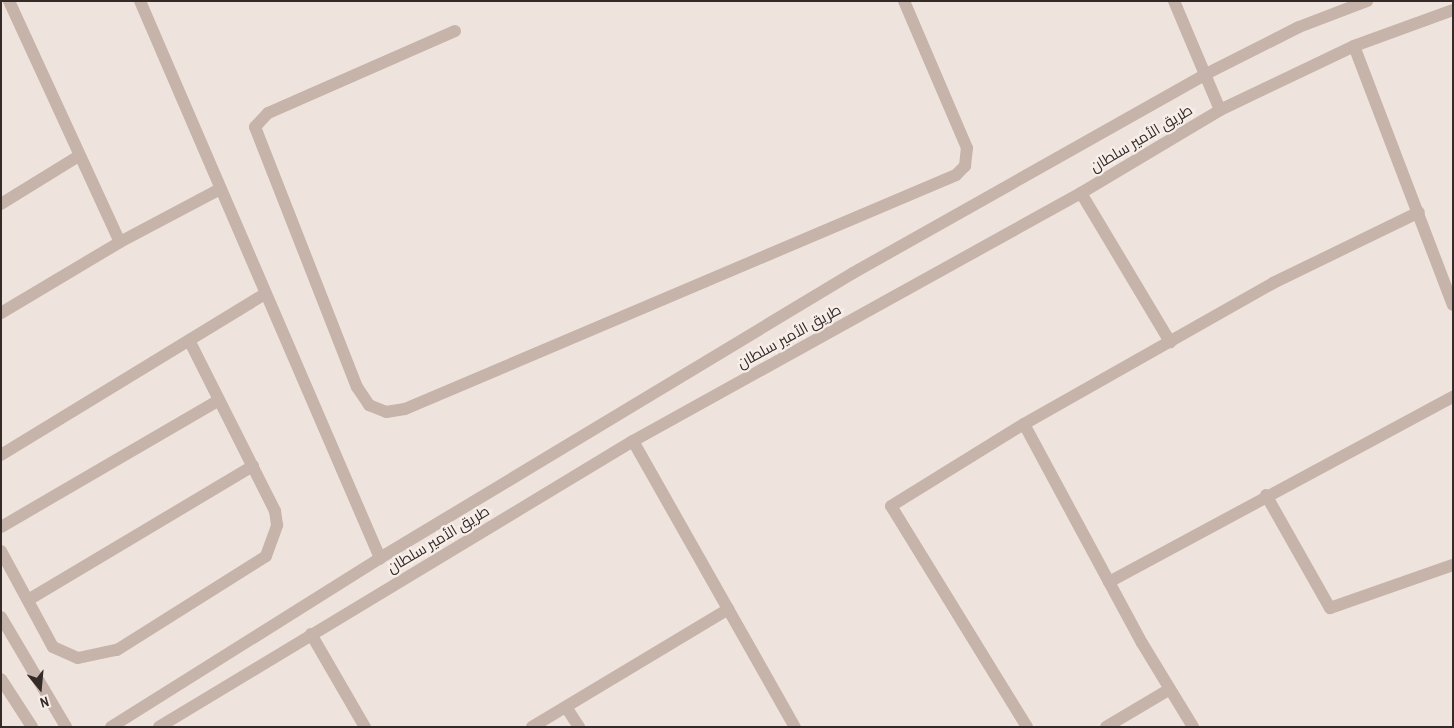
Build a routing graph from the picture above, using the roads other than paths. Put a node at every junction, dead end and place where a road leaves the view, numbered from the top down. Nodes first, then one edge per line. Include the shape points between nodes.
1 (9, 1) edge
2 (140, 1) edge
3 (904, 1) edge
4 (1174, 1) edge
5 (1367, 1) edge
6 (1453, 10) edge
7 (455, 31) dead end
8 (1354, 46) junction
9 (1204, 75) junction
10 (1220, 110) junction
11 (77, 157) junction
12 (220, 189) junction
13 (1081, 193) junction
14 (1, 204) edge
15 (1419, 212) junction
16 (120, 242) junction
17 (265, 294) junction
18 (1453, 305) edge
19 (1, 313) edge
20 (188, 340) junction
21 (1170, 342) junction
22 (1453, 397) edge
23 (220, 400) junction
24 (1024, 424) junction
25 (633, 441) junction
26 (1, 455) edge
27 (253, 466) junction
28 (1266, 496) junction
29 (1, 527) edge
30 (1, 551) edge
31 (380, 558) junction
32 (1453, 565) edge
33 (1109, 582) junction
34 (28, 600) junction
35 (728, 609) junction
36 (1, 617) edge
37 (311, 634) junction
38 (1, 679) edge
39 (1170, 689) junction
40 (566, 707) junction
41 (58, 721) edge
42 (32, 727) edge
43 (66, 727) edge
44 (112, 727) edge
45 (160, 727) edge
46 (366, 727) edge
47 (532, 727) edge
48 (579, 727) edge
49 (795, 727) edge
50 (1027, 727) edge
51 (1106, 727) edge
52 (1193, 727) edge

1 - 11 street
2 - 12 street
3 - 7 street via 968,148 965,166 956,175 405,409 386,412 369,405 357,387 254,133 255,127 268,113
4 - 9 street
5 - 9 street, طريق الأمير سلطان via 1299,27
6 - 8 street, طريق الأمير سلطان
8 - 10 street, طريق الأمير سلطان
8 - 15 street
9 - 10 street
9 - 31 street, طريق الأمير سلطان via 853,273
10 - 13 street, طريق الأمير سلطان
11 - 14 street
11 - 16 street
12 - 16 street
12 - 17 street
13 - 21 street
13 - 25 street, طريق الأمير سلطان
15 - 18 street
15 - 21 street via 1273,283
16 - 19 street
17 - 20 street
17 - 31 street
20 - 23 street
20 - 26 street
21 - 24 street
22 - 28 street
23 - 27 street
23 - 29 street
24 - 33 street
24 - 50 street via 891,506
25 - 35 street
25 - 37 street, طريق الأمير سلطان
27 - 34 street
27 - 34 street via 275,511 277,525 266,556 117,650 78,658 53,647
28 - 32 street via 1330,608
28 - 33 street
30 - 34 street
31 - 44 street, طريق الأمير سلطان
33 - 39 street
35 - 40 street
35 - 49 street
36 - 41 street
37 - 45 street, طريق الأمير سلطان
37 - 46 street
38 - 42 street
39 - 51 street
39 - 52 street
40 - 47 street
40 - 48 street
41 - 43 street

